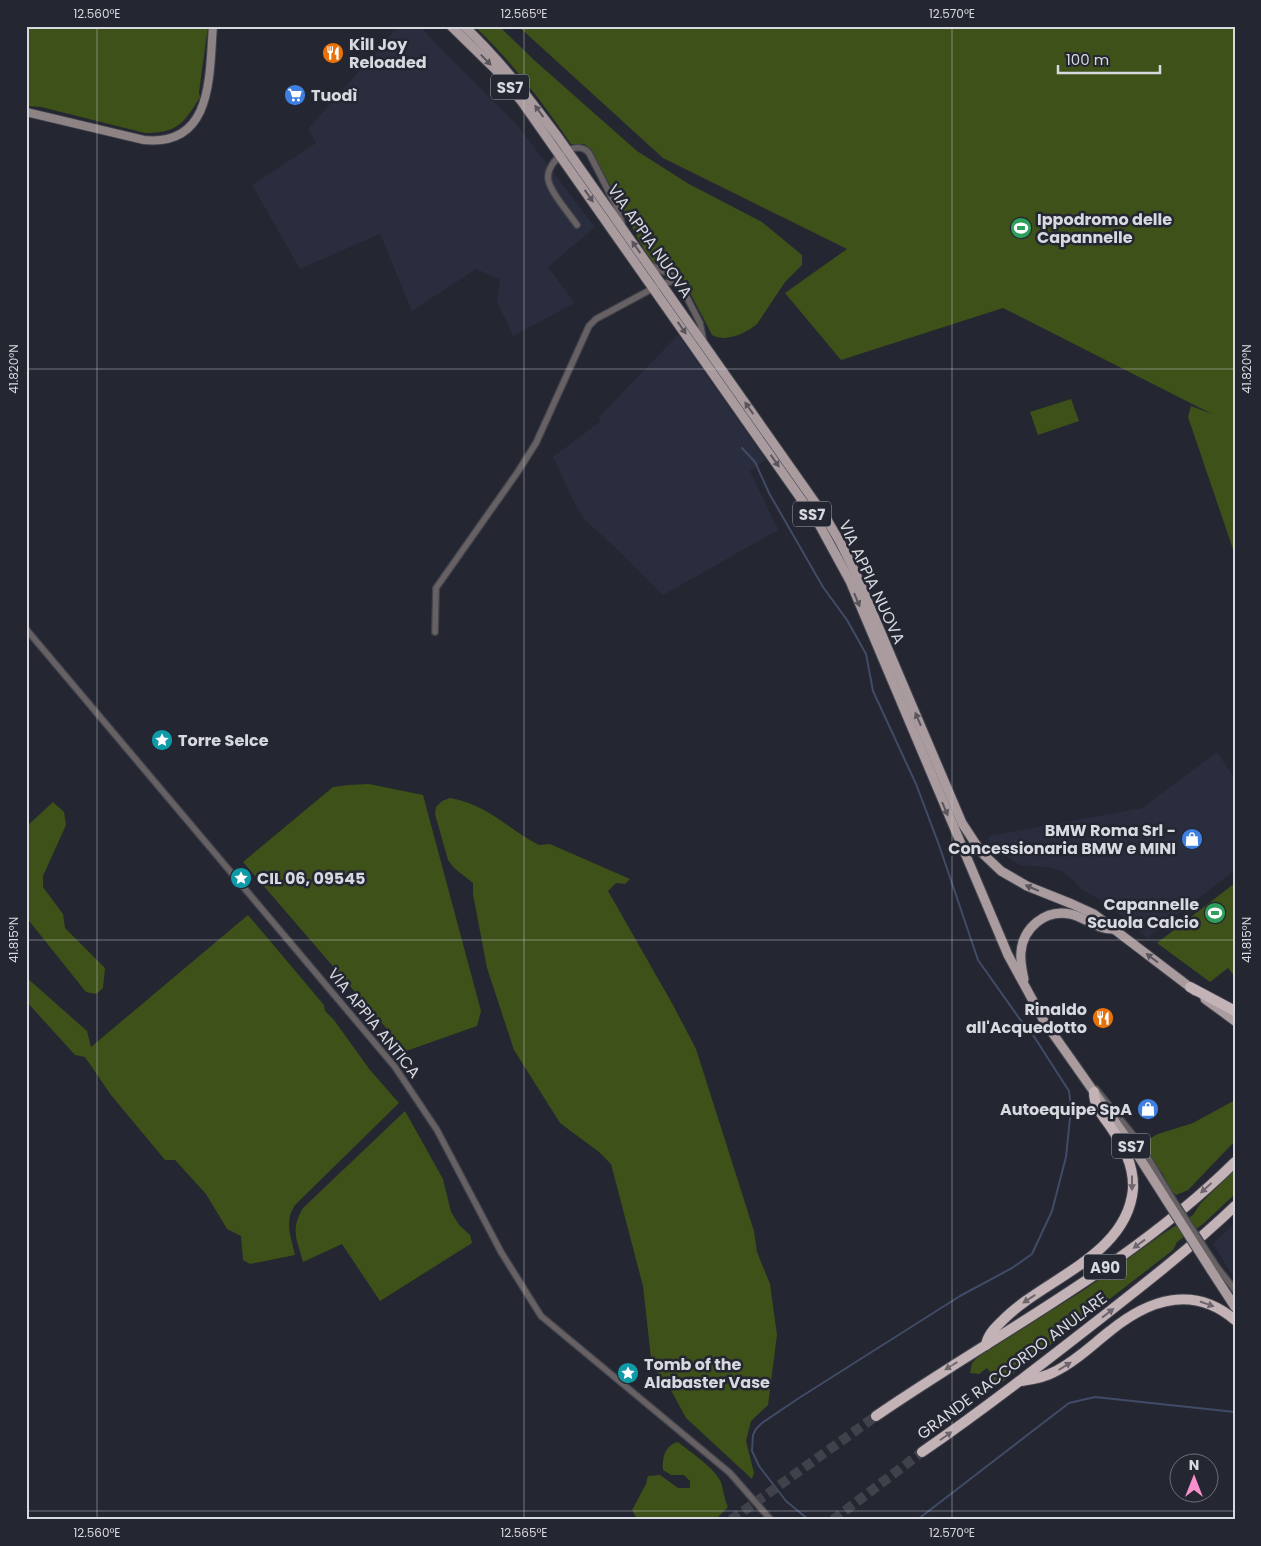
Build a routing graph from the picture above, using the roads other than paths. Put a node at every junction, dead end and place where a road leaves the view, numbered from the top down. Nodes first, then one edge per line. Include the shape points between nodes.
1 (213, 26) edge
2 (451, 26) edge
3 (464, 26) edge
4 (26, 112) edge
5 (564, 153) junction
6 (577, 225) dead end
7 (624, 230) junction
8 (648, 264) junction
9 (678, 280) junction
10 (658, 286) junction
11 (704, 343) junction
12 (26, 629) edge
13 (435, 632) dead end
14 (1114, 930) junction
15 (1190, 987) junction
16 (1026, 991) junction
17 (1235, 1011) edge
18 (1235, 1021) edge
19 (1077, 1069) junction
20 (1094, 1092) junction
21 (1235, 1162) edge
22 (1169, 1199) junction
23 (1235, 1206) edge
24 (1214, 1268) junction
25 (1235, 1290) edge
26 (1235, 1307) edge
27 (1235, 1320) edge
28 (986, 1345) junction
29 (1020, 1381) junction
30 (876, 1416) tunnel mouth
31 (922, 1452) tunnel mouth
32 (771, 1520) edge

1 - 4 street via 206,99 195,121 177,136 161,140 141,139
2 -> 5 main road, VIA APPIA NUOVA / SS7 via 510,86
5 -> 3 main road, VIA APPIA NUOVA / SS7 via 518,83
5 - 6 street via 550,166 548,180
5 - 7 main road, VIA APPIA NUOVA / SS7
5 - 7 street via 579,147 588,152 617,208
5 -> 10 main road, VIA APPIA NUOVA / SS7
8 -> 7 main road, VIA APPIA NUOVA / SS7
8 - 9 street
8 - 10 main road, VIA APPIA NUOVA / SS7
9 - 10 street
9 - 11 street via 700,323
10 - 11 main road, VIA APPIA NUOVA / SS7
10 - 13 street via 596,319 587,328 536,443 436,588
10 -> 16 main road, VIA APPIA NUOVA / SS7 via 837,555 998,934
14 -> 11 main road, VIA APPIA NUOVA / SS7 via 1078,906 1031,888 1010,876 987,859 973,842 840,542
12 - 32 street, VIA APPIA ANTICA via 395,1067 437,1130 501,1252 541,1316 730,1473
15 -> 14 main road, VIA APPIA NUOVA
14 - 16 main road via 1105,930 1068,914 1053,914 1042,919 1027,934 1021,949
15 - 17 highway
15 - 18 main road, VIA APPIA NUOVA
16 - 19 main road, VIA APPIA NUOVA / SS7
19 - 20 main road, VIA APPIA NUOVA / SS7
19 - 22 street, VIA APPIA NUOVA via 1138,1141
20 - 22 main road, VIA APPIA NUOVA / SS7
20 -> 28 highway via 1094,1102 1129,1160 1133,1186 1128,1212 1105,1244 1010,1312 988,1336
21 -> 28 highway, GRANDE RACCORDO ANULARE / A90 via 1140,1243
22 - 24 main road, VIA APPIA NUOVA / SS7, bridge
29 -> 23 highway, GRANDE RACCORDO ANULARE / A90 via 1191,1246
24 - 25 street, VIA APPIA NUOVA
24 - 26 main road, VIA APPIA NUOVA / SS7
29 -> 27 highway via 1054,1372 1121,1323 1164,1301 1183,1299 1201,1302
28 -> 30 highway, GRANDE RACCORDO ANULARE / A90
31 -> 29 highway, GRANDE RACCORDO ANULARE / A90

